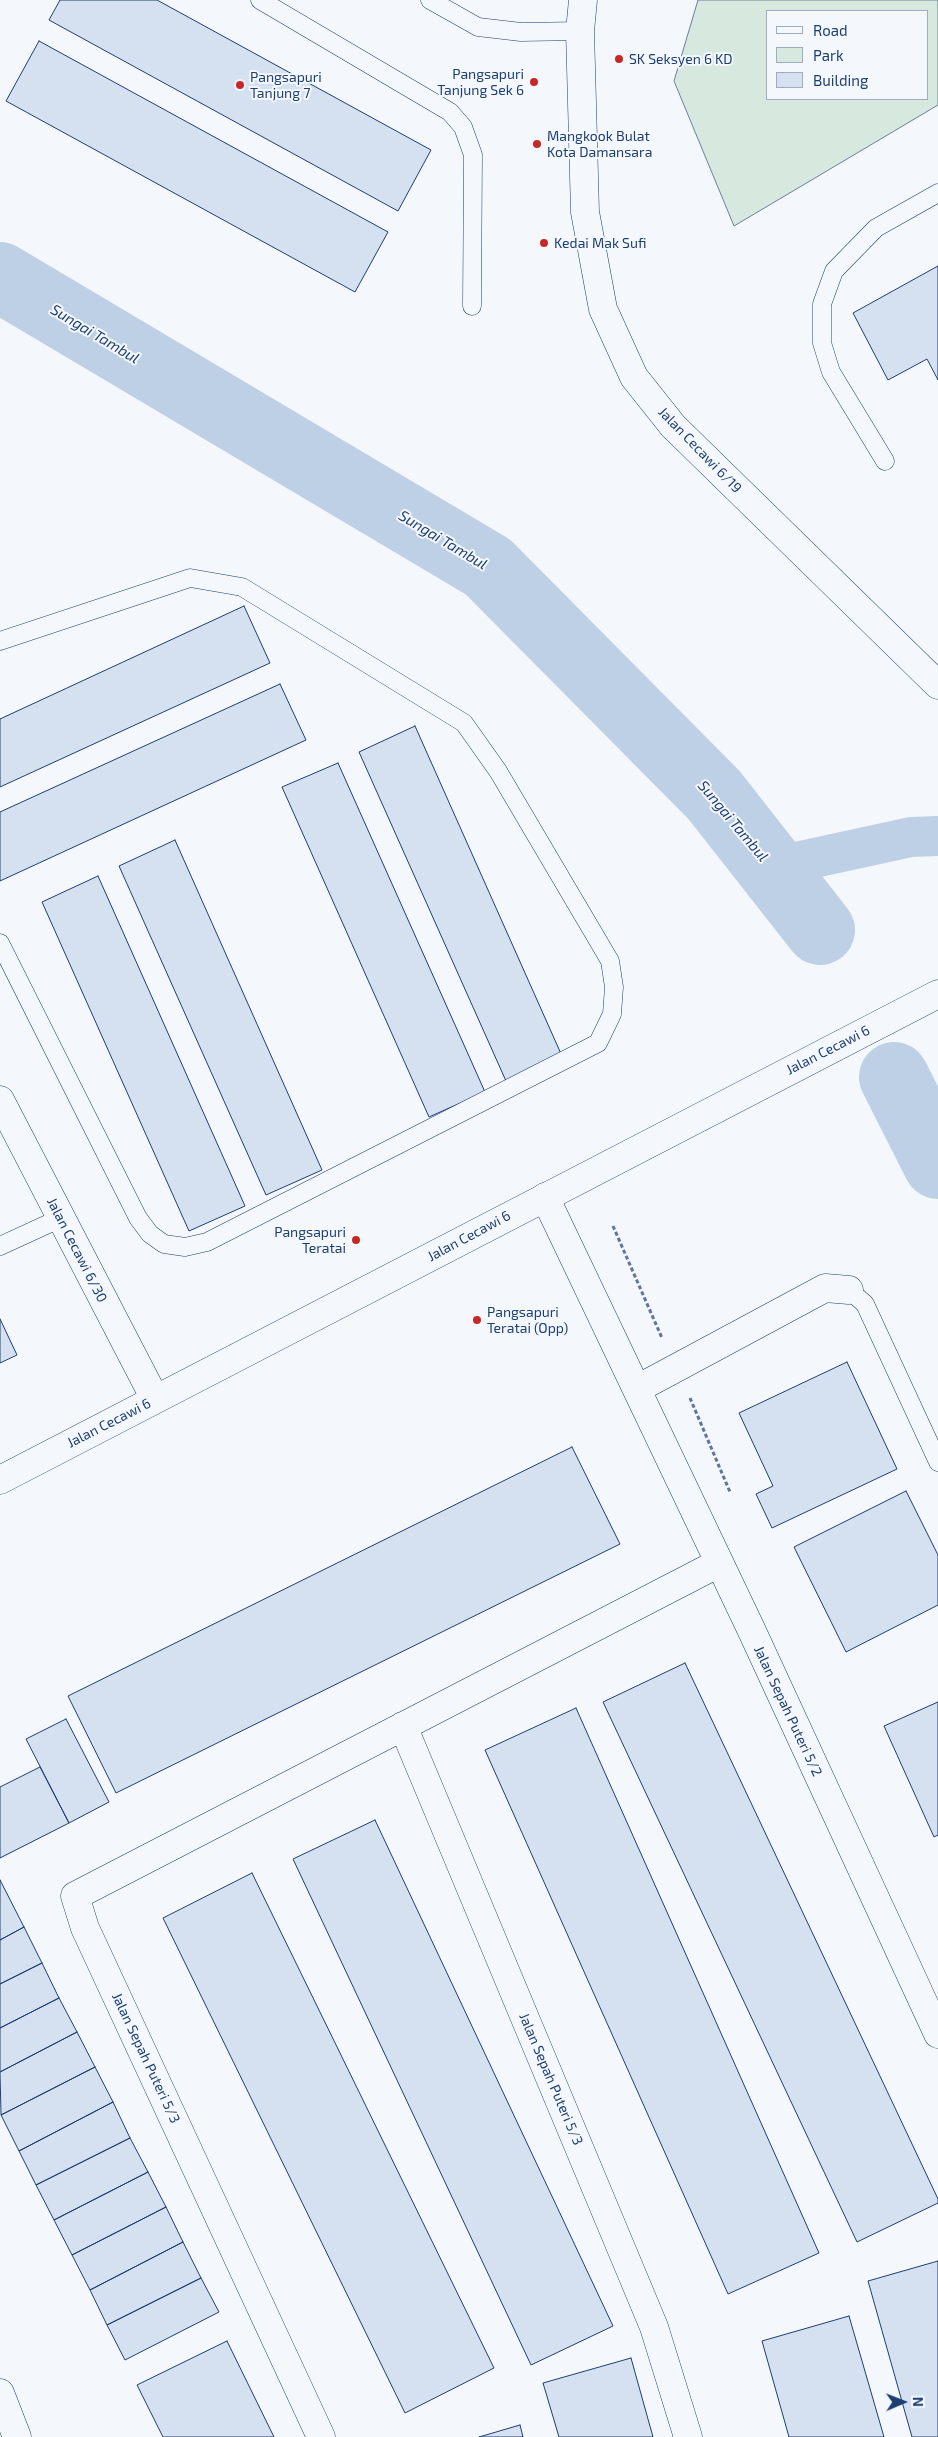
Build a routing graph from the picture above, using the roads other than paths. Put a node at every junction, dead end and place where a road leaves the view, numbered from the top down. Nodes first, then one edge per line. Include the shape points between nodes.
1 (260, 0) edge
2 (430, 0) edge
3 (583, 0) edge
4 (580, 31) junction
5 (938, 193) edge
6 (472, 306) dead end
7 (885, 461) dead end
8 (0, 641) edge
9 (938, 685) edge
10 (0, 943) edge
11 (938, 994) edge
12 (0, 1100) edge
13 (545, 1196) junction
14 (61, 1218) junction
15 (0, 1246) edge
16 (848, 1290) joint
17 (637, 1389) junction
18 (156, 1399) junction
19 (938, 1462) edge
20 (0, 1480) edge
21 (719, 1563) junction
22 (404, 1726) junction
23 (938, 2034) edge
24 (0, 2393) edge
25 (17, 2437) edge
26 (321, 2437) edge
27 (688, 2437) edge

1 - 6 lane via 450,112 463,128 473,155
2 - 4 lane via 478,27 521,32
3 - 4 main road, Jalan Cecawi 6/19
4 - 9 main road, Jalan Cecawi 6/19 via 585,212 602,309 634,377 673,426
5 - 7 lane via 876,228 834,271 822,304 822,343 831,372
8 - 10 lane via 190,578 242,587 464,723 498,771 610,962 614,986 612,1014 598,1043 207,1242 185,1247 164,1244 150,1234 138,1218
11 - 13 main road, Jalan Cecawi 6
12 - 14 main road, Jalan Cecawi 6/30
13 - 17 main road, Jalan Sepah Puteri 5/2
13 - 18 main road, Jalan Cecawi 6
14 - 15 lane
14 - 18 main road, Jalan Cecawi 6/30
16 - 17 main road via 825,1288
16 - 19 lane via 865,1304
17 - 21 main road, Jalan Sepah Puteri 5/2
18 - 20 main road, Jalan Cecawi 6
21 - 22 main road
21 - 23 main road, Jalan Sepah Puteri 5/2
22 - 26 main road, Jalan Sepah Puteri 5/3 via 75,1896 85,1928
22 - 27 main road, Jalan Sepah Puteri 5/3 via 654,2327
24 - 25 main road

